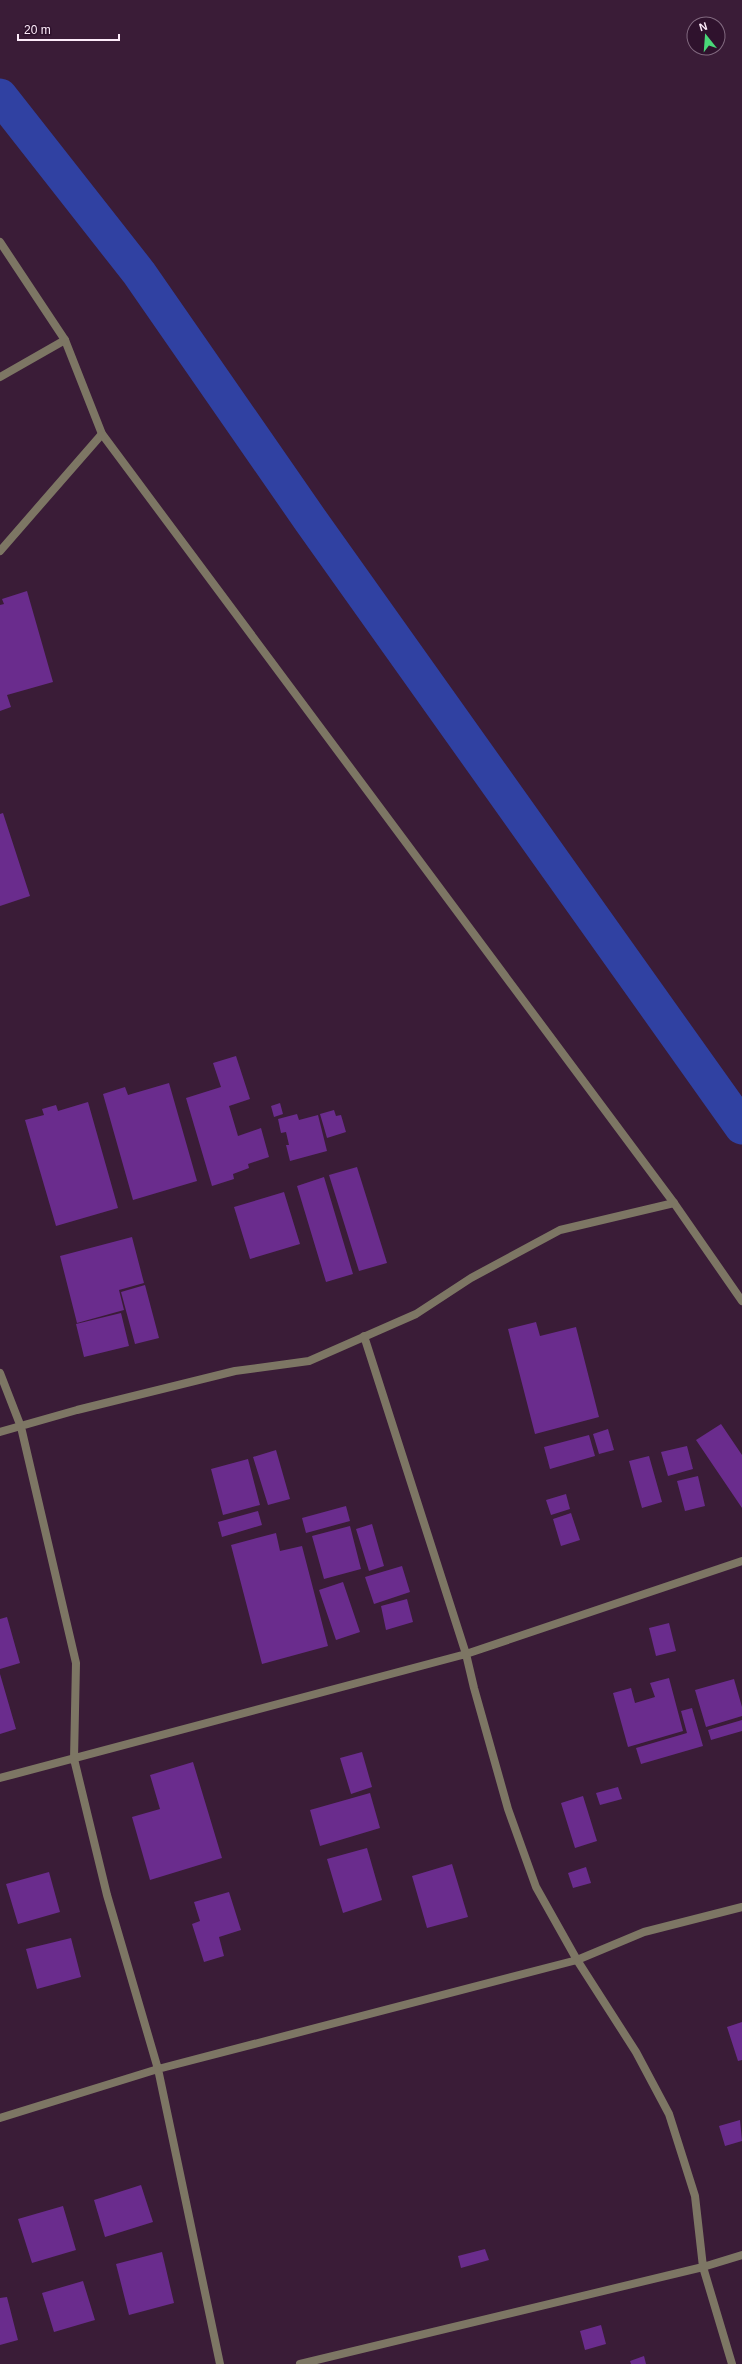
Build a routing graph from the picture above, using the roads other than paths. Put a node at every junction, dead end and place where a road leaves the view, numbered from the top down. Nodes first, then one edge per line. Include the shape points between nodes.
1 (0, 242) edge
2 (65, 340) junction
3 (0, 377) edge
4 (102, 434) junction
5 (0, 551) edge
6 (674, 1203) junction
7 (742, 1301) edge
8 (364, 1336) junction
9 (0, 1373) edge
10 (21, 1427) junction
11 (0, 1432) edge
12 (742, 1561) edge
13 (466, 1654) junction
14 (74, 1759) junction
15 (0, 1778) edge
16 (742, 1907) edge
17 (577, 1960) junction
18 (158, 2069) junction
19 (0, 2118) edge
20 (742, 2255) edge
21 (703, 2267) junction
22 (220, 2364) edge
23 (300, 2364) edge
24 (732, 2364) edge

1 - 2 street
2 - 3 street
2 - 4 street
4 - 5 street
4 - 6 street
6 - 7 street
6 - 8 street via 560,1230 471,1278 416,1314
8 - 10 street via 309,1361 235,1371 77,1410
8 - 13 street
9 - 10 street
10 - 11 street
10 - 14 street via 76,1663
12 - 13 street
13 - 14 street
13 - 17 street via 508,1809 536,1888
14 - 15 street
14 - 18 street via 107,1895
16 - 17 street via 644,1932
17 - 18 street
17 - 21 street via 636,2052 669,2114 695,2196
18 - 19 street
18 - 22 street
20 - 21 street
21 - 23 street
21 - 24 street

